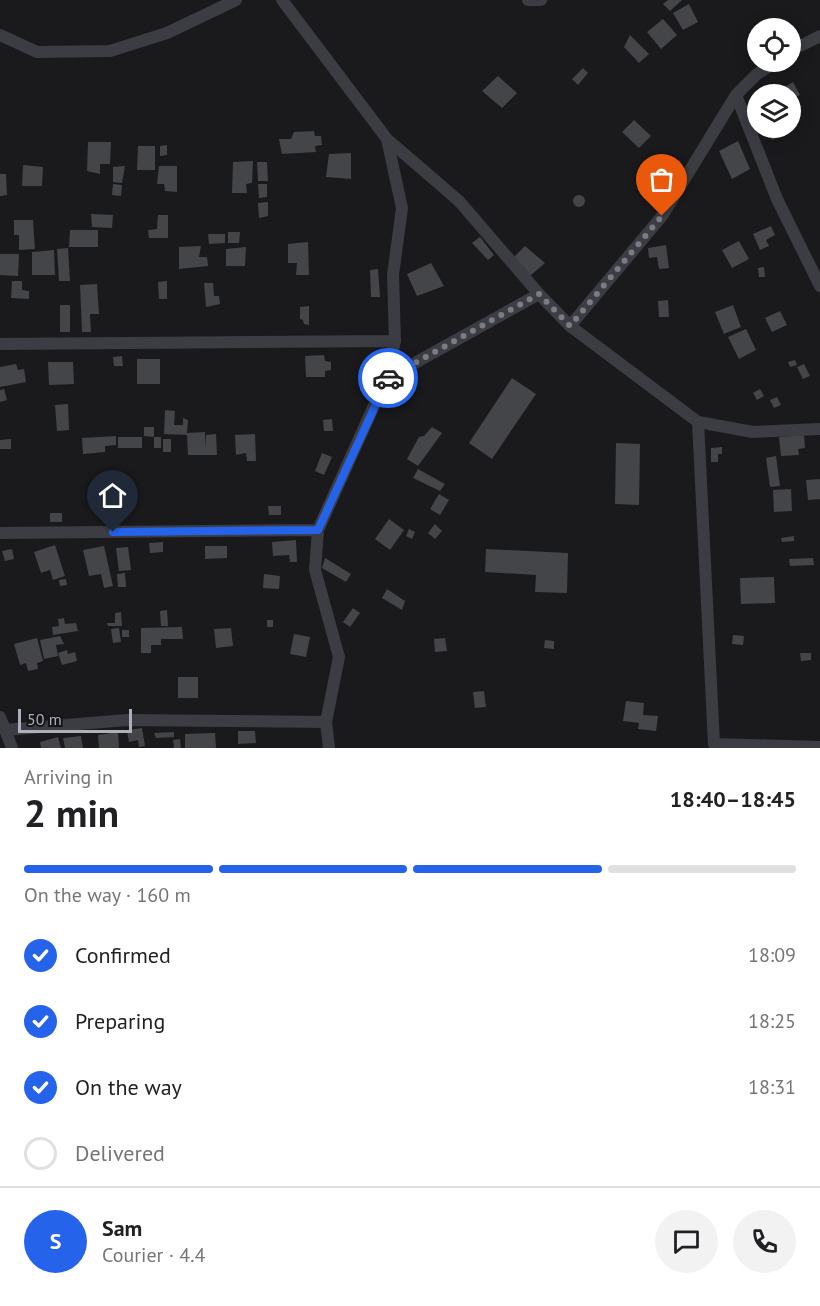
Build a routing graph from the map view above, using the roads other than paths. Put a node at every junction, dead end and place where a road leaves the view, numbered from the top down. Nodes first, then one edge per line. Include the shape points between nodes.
1 (236, 0) edge
2 (282, 0) edge
3 (528, 0) edge
4 (541, 0) edge
5 (0, 34) edge
6 (820, 36) edge
7 (801, 46) edge
8 (760, 72) edge
9 (736, 95) junction
10 (387, 139) junction
11 (820, 286) edge
12 (539, 294) junction
13 (570, 326) junction
14 (395, 341) junction
15 (0, 344) edge
16 (386, 379) junction
17 (698, 422) junction
18 (820, 429) edge
19 (318, 530) junction
20 (0, 533) edge
21 (0, 717) edge
22 (326, 722) junction
23 (5, 730) junction
24 (820, 747) edge
25 (12, 748) edge
26 (329, 748) edge

1 - 5 street via 167,33 110,51 37,52
2 - 10 street
3 - 4 street
6 - 7 street
8 - 9 street
9 - 11 street via 777,198
9 - 13 street via 662,216
10 - 12 street via 459,201
10 - 14 street via 402,208 393,275
12 - 13 street
12 - 16 street
13 - 17 street
14 - 15 street
14 - 16 street
16 - 19 street
17 - 18 street via 753,432
17 - 24 street via 714,744
19 - 20 street
19 - 22 street via 315,570 339,657
21 - 23 street
22 - 23 street via 126,720
22 - 26 street
23 - 25 street

